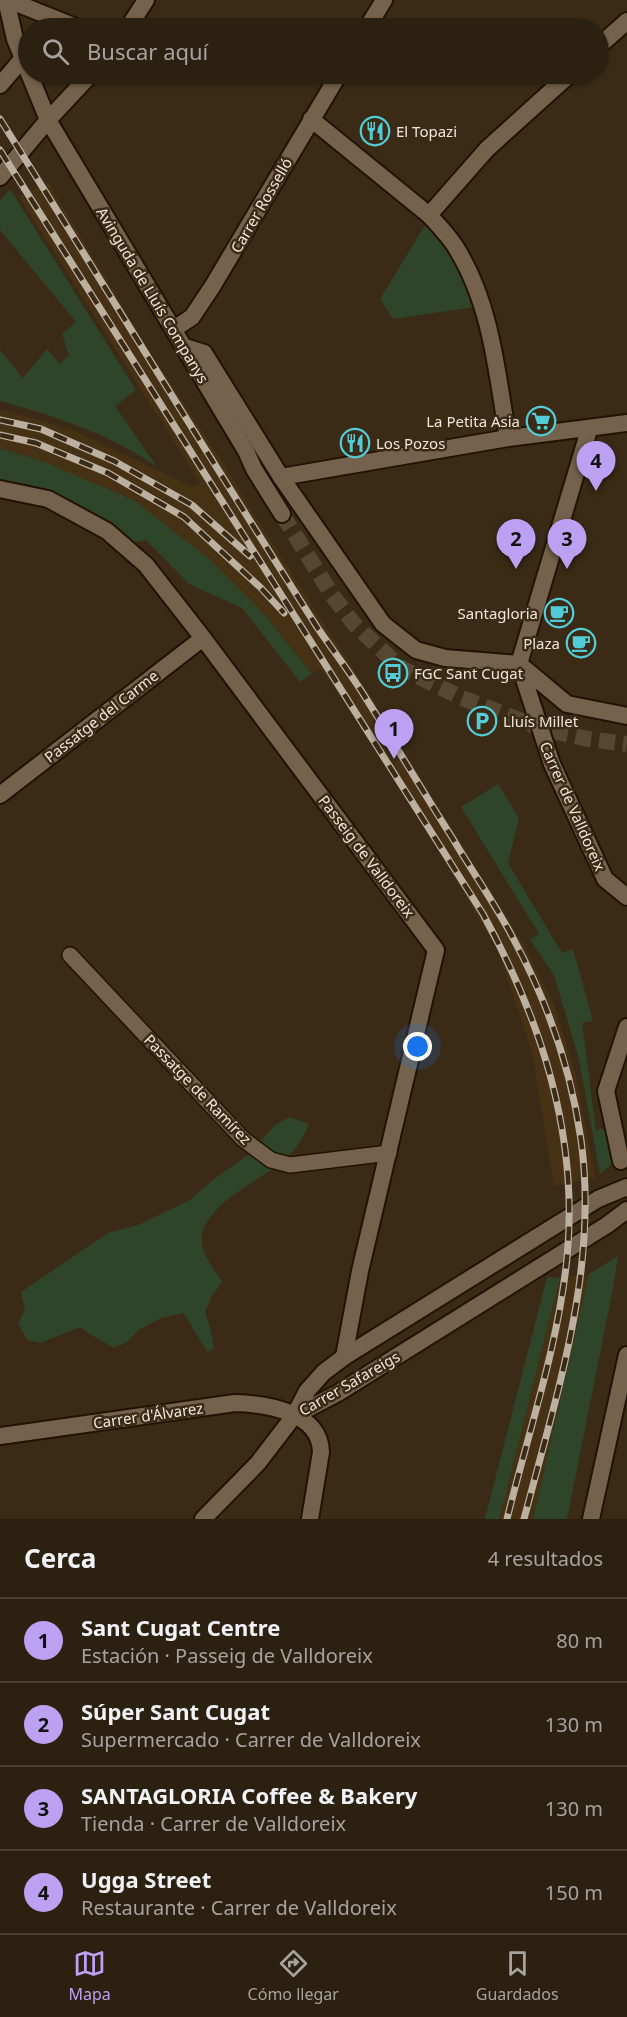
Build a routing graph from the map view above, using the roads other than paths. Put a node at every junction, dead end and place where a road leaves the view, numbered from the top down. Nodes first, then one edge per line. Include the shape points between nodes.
1 (7, 0) edge
2 (146, 0) edge
3 (384, 0) edge
4 (53, 18) edge
5 (134, 18) edge
6 (372, 18) edge
7 (627, 21) edge
8 (609, 37) edge
9 (18, 46) edge
10 (18, 64) edge
11 (33, 84) edge
12 (82, 84) edge
13 (333, 84) edge
14 (559, 84) edge
15 (0, 85) edge
16 (311, 119) junction
17 (48, 120) junction
18 (0, 177) edge
19 (429, 215) junction
20 (174, 329) junction
21 (185, 347) junction
22 (627, 423) edge
23 (589, 430) junction
24 (508, 438) junction
25 (280, 477) junction
26 (0, 489) edge
27 (282, 514) tunnel mouth
28 (203, 638) junction
29 (519, 664) junction
30 (627, 716) edge
31 (0, 795) edge
32 (627, 897) edge
33 (70, 955) dead end
34 (627, 1027) edge
35 (389, 1153) junction
36 (621, 1161) dead end
37 (627, 1187) edge
38 (627, 1210) edge
39 (627, 1355) edge
40 (344, 1357) junction
41 (294, 1416) junction
42 (0, 1436) edge
43 (203, 1519) edge
44 (310, 1519) edge
45 (591, 1519) edge

1 - 4 street, Avinguda de Lluís Companys
1 - 9 street, Avinguda de Lluís Companys
2 - 5 street
3 - 6 street
7 - 8 street
10 - 15 street
11 - 17 street, Avinguda de Lluís Companys
12 - 17 street
13 - 16 street, Carrer Rosselló
14 - 19 street via 487,149
16 - 19 street
16 - 20 street, Carrer Rosselló via 212,287 192,317
17 - 18 street
17 - 20 street, Avinguda de Lluís Companys
19 - 24 street via 458,249 473,280 488,326
20 - 21 street, Avinguda de Lluís Companys
21 - 25 street via 204,353
21 - 27 street, Avinguda de Lluís Companys
22 - 23 street
23 - 24 street
23 - 29 street
24 - 25 street
25 - 29 street via 383,624 416,650 445,658
26 - 28 street, Passeig de Valldoreix via 48,499 107,531 146,565
28 - 31 street, Passatge del Carme
28 - 35 street, Passeig de Valldoreix via 436,950
29 - 30 street via 567,704
29 - 32 street, Carrer de Valldoreix via 552,764 605,879
33 - 35 lane, Passatge de Ramírez via 243,1138 266,1157 290,1165
34 - 36 street via 606,1091
35 - 40 street, Passeig de Valldoreix
37 - 40 street, Carrer Safareigs via 598,1199
38 - 41 street, Carrer Safareigs via 338,1393
39 - 45 street
40 - 41 street, Carrer Safareigs via 306,1391
41 - 42 street, Carrer d'Álvarez via 235,1403
41 - 43 street via 258,1463
41 - 44 street via 307,1422 321,1442

